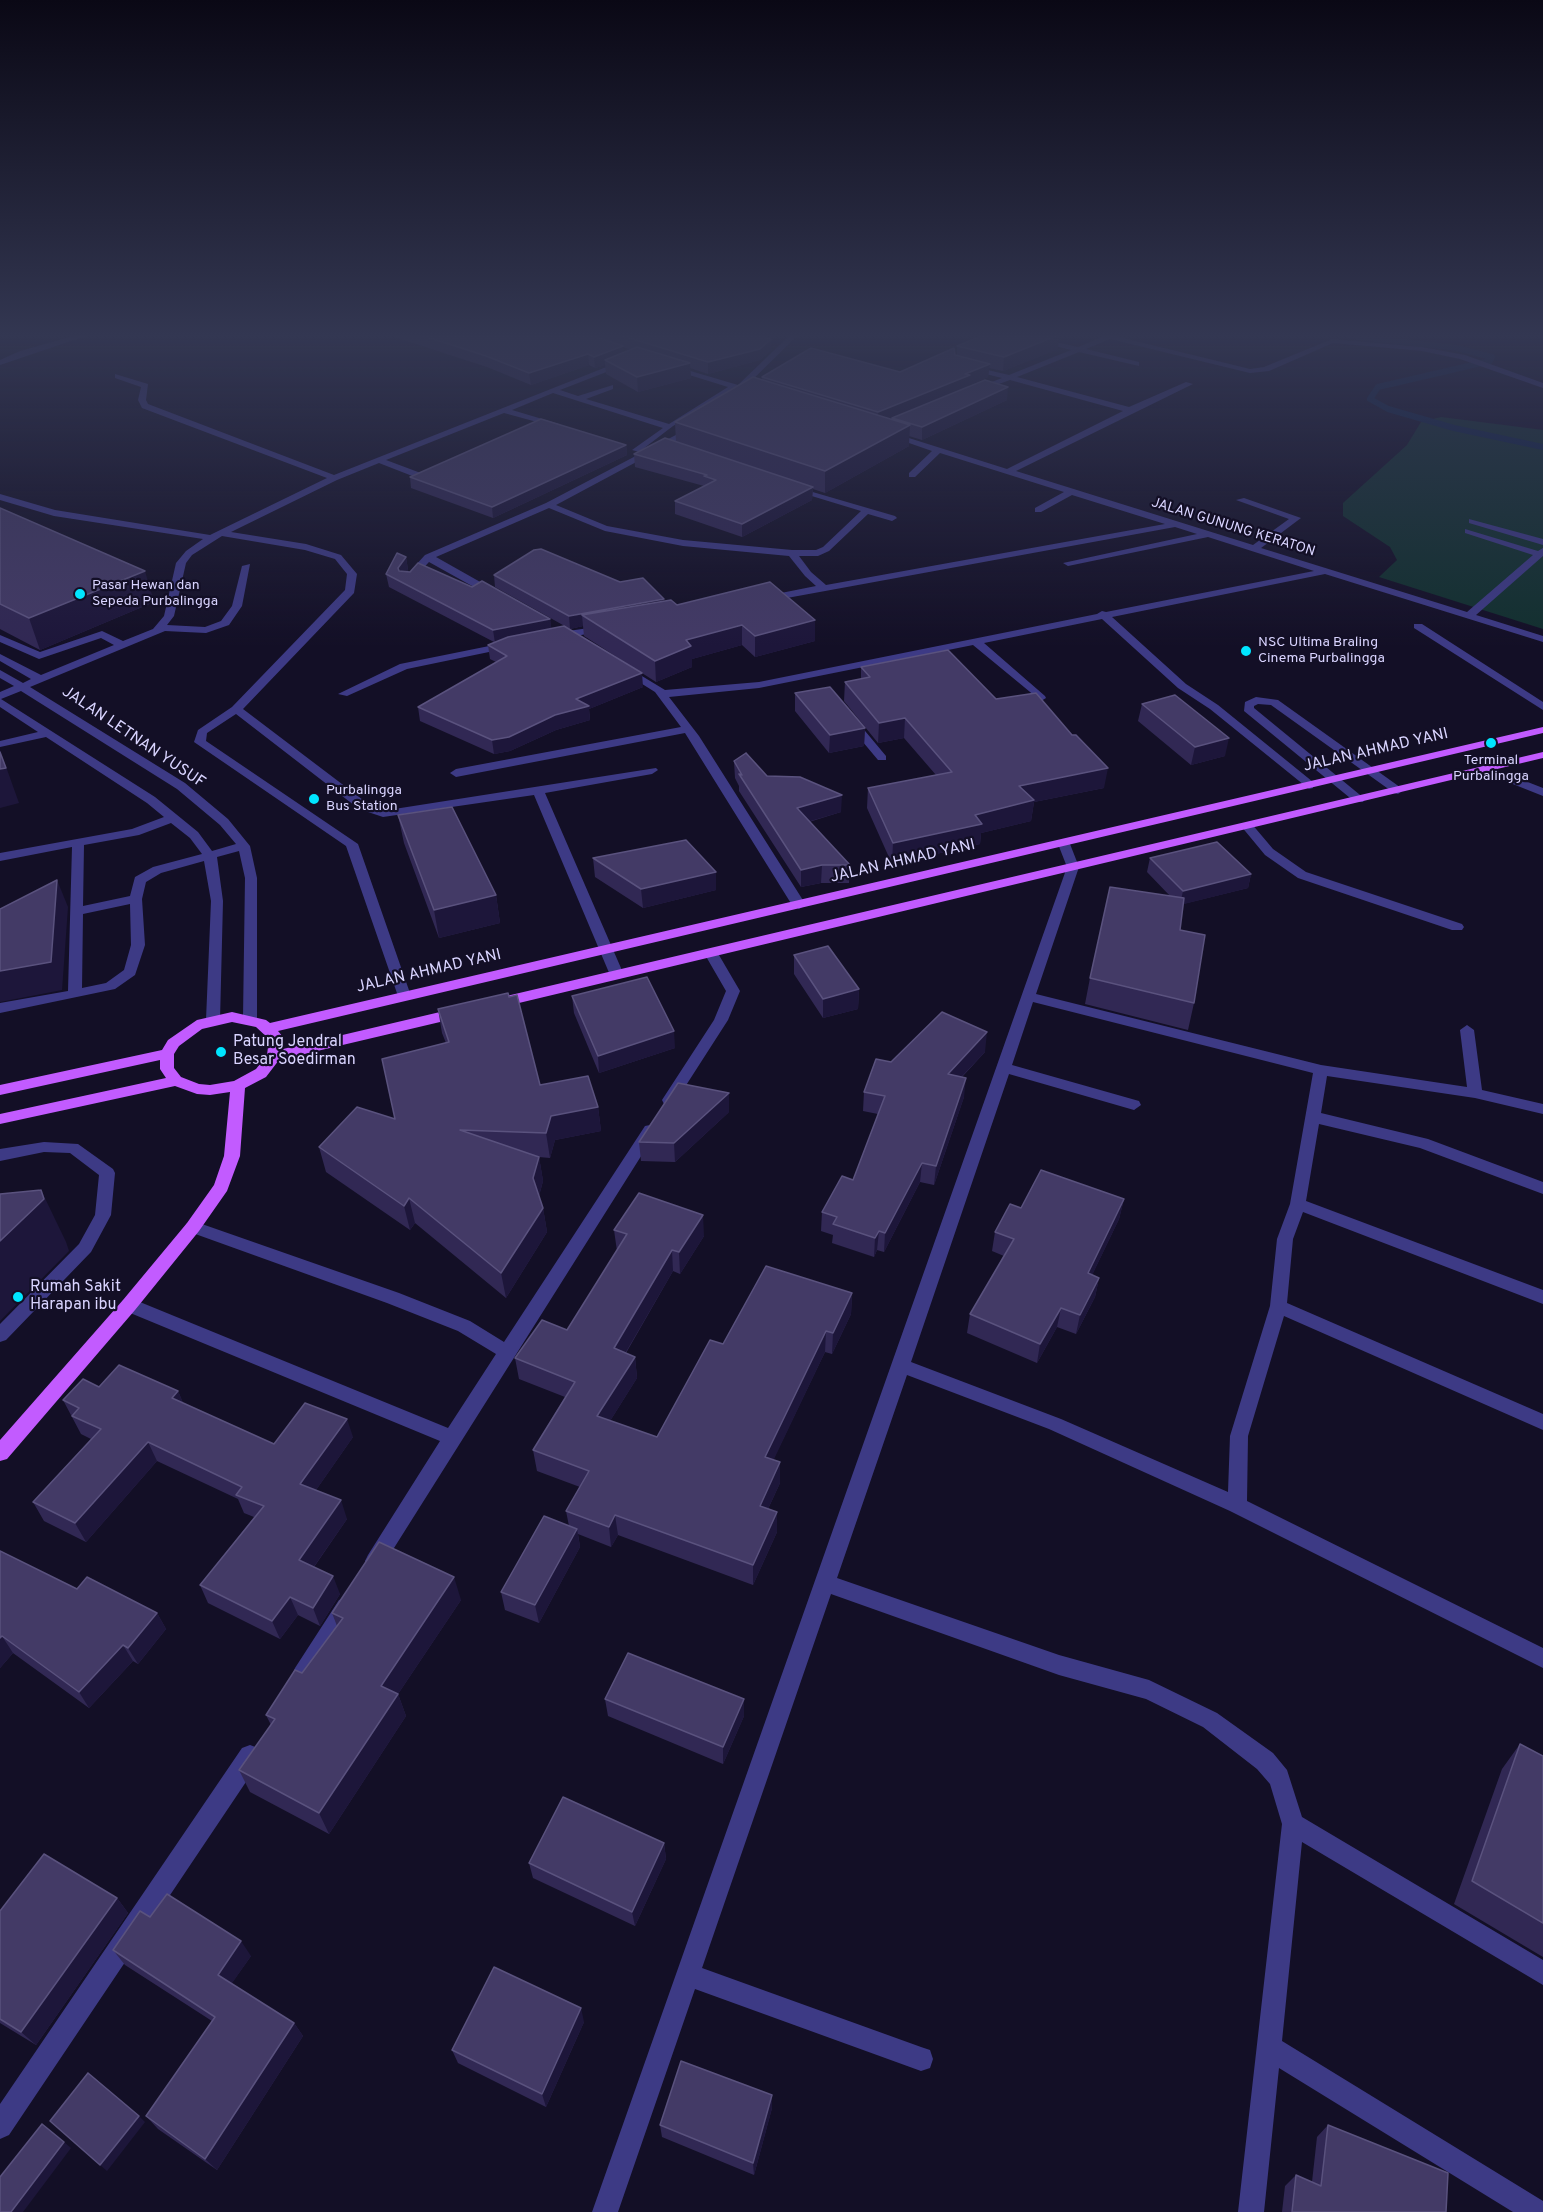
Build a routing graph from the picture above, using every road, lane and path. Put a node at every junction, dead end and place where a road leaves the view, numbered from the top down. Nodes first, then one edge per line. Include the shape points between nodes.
1 (232, 439) edge
2 (430, 439) edge
3 (651, 439) edge
4 (674, 439) edge
5 (904, 439) edge
6 (1072, 439) edge
7 (664, 445) junction
8 (625, 447) edge
9 (675, 449) edge
10 (636, 450) junction
11 (938, 450) junction
12 (378, 460) junction
13 (1008, 472) junction
14 (912, 475) dead end
15 (423, 477) edge
16 (334, 478) junction
17 (787, 486) edge
18 (1071, 492) junction
19 (0, 497) edge
20 (1241, 500) dead end
21 (549, 506) junction
22 (1038, 510) dead end
23 (865, 512) junction
24 (892, 518) dead end
25 (1176, 524) junction
26 (1209, 535) junction
27 (216, 536) junction
28 (455, 537) dead end
29 (1543, 542) edge
30 (1254, 549) junction
31 (792, 553) junction
32 (1541, 553) edge
33 (428, 557) junction
34 (1068, 563) dead end
35 (247, 566) dead end
36 (1326, 571) junction
37 (407, 582) edge
38 (824, 588) junction
39 (508, 601) edge
40 (753, 601) edge
41 (1102, 614) junction
42 (1469, 616) junction
43 (1418, 626) dead end
44 (613, 627) edge
45 (157, 631) junction
46 (0, 638) edge
47 (1543, 639) edge
48 (525, 642) edge
49 (976, 642) junction
50 (124, 646) junction
51 (588, 646) edge
52 (39, 656) junction
53 (0, 657) edge
54 (619, 665) edge
55 (0, 673) edge
56 (57, 675) junction
57 (41, 680) junction
58 (25, 686) junction
59 (343, 694) dead end
60 (662, 694) junction
61 (0, 696) edge
62 (1041, 698) edge
63 (0, 702) edge
64 (1543, 707) edge
65 (236, 710) junction
66 (844, 712) edge
67 (688, 729) junction
68 (1543, 730) edge
69 (48, 733) junction
70 (0, 744) edge
71 (1543, 755) edge
72 (882, 758) dead end
73 (1484, 769) junction
74 (651, 770) dead end
75 (1371, 771) junction
76 (456, 773) dead end
77 (1333, 780) junction
78 (1309, 785) junction
79 (1398, 790) junction
80 (538, 791) junction
81 (1543, 792) edge
82 (1359, 799) junction
83 (173, 818) junction
84 (1247, 826) junction
85 (78, 842) junction
86 (1064, 844) junction
87 (244, 846) junction
88 (210, 856) junction
89 (0, 857) edge
90 (1073, 867) junction
91 (136, 899) junction
92 (799, 905) junction
93 (76, 911) junction
94 (1457, 927) dead end
95 (605, 950) junction
96 (711, 953) junction
97 (617, 975) junction
98 (75, 994) junction
99 (404, 996) junction
100 (1027, 996) junction
101 (0, 1008) edge
102 (250, 1018) junction
103 (213, 1020) junction
104 (270, 1028) junction
105 (1467, 1030) dead end
106 (167, 1054) junction
107 (274, 1056) junction
108 (1002, 1067) junction
109 (1321, 1070) junction
110 (176, 1081) junction
111 (238, 1084) junction
112 (0, 1090) edge
113 (1475, 1092) junction
114 (1134, 1105) dead end
115 (1543, 1109) edge
116 (1314, 1118) junction
117 (0, 1119) edge
118 (0, 1155) edge
119 (1543, 1188) edge
120 (1298, 1204) junction
121 (193, 1227) junction
122 (1543, 1297) edge
123 (129, 1305) junction
124 (1278, 1306) junction
125 (0, 1335) edge
126 (507, 1352) junction
127 (901, 1366) junction
128 (1543, 1422) edge
129 (452, 1438) junction
130 (0, 1453) edge
131 (1237, 1505) junction
132 (824, 1583) junction
133 (1543, 1658) edge
134 (289, 1696) edge
135 (264, 1736) edge
136 (1293, 1824) junction
137 (1543, 1973) edge
138 (687, 1974) junction
139 (1268, 2047) junction
140 (921, 2059) dead end
141 (0, 2126) edge
142 (605, 2212) edge
143 (1251, 2212) edge
144 (1536, 2212) edge

1 - 16 street
2 - 12 street
3 - 10 street
4 - 7 street
5 - 11 street, JALAN GUNUNG KERATON
6 - 13 street
7 - 9 street
7 - 21 street
8 - 10 street
10 - 28 street via 557,494
11 - 13 street, JALAN GUNUNG KERATON
11 - 14 street
12 - 15 street
12 - 16 street
13 - 18 street, JALAN GUNUNG KERATON
16 - 27 street
17 - 23 street
18 - 22 street
18 - 25 street, JALAN GUNUNG KERATON
19 - 27 street via 54,513
20 - 30 street via 1296,518
21 - 31 street via 616,530 703,545
21 - 33 street
23 - 24 street
23 - 31 street via 826,549 818,553
25 - 26 street, JALAN GUNUNG KERATON
25 - 38 street
26 - 30 street, JALAN GUNUNG KERATON
26 - 34 street
27 - 45 street via 189,553 181,563 169,616
27 - 65 street via 306,547 338,557 352,574 350,591
29 - 32 street via 1470,526
30 - 36 street, JALAN GUNUNG KERATON
31 - 38 street
32 - 42 street
33 - 37 street
33 - 39 street
35 - 45 street via 237,606 225,623 206,630
36 - 41 street
36 - 42 street, JALAN GUNUNG KERATON
38 - 40 street
41 - 49 street
41 - 78 street via 1182,686 1214,707
42 - 47 street, JALAN GUNUNG KERATON
43 - 64 street
44 - 51 street via 561,633
45 - 50 street
46 - 52 street
48 - 59 street via 404,666
49 - 60 street via 817,679
49 - 62 street
50 - 52 street via 111,637 94,635
50 - 56 street
52 - 56 street
53 - 57 street
54 - 60 street
55 - 58 street, JALAN LETNAN YUSUF
56 - 57 street
57 - 58 street
58 - 61 street
58 - 87 street, JALAN LETNAN YUSUF via 181,786 224,822
60 - 67 street
63 - 69 street
65 - 80 street via 363,806 387,814
65 - 99 street via 202,732 200,742 352,844
66 - 72 street
67 - 76 street
67 - 92 street
68 - 75 main road, JALAN AHMAD YANI
69 - 70 street
69 - 83 street via 152,800
71 - 73 main road
73 - 79 main road
73 - 81 street
74 - 80 street
75 - 77 main road, JALAN AHMAD YANI
75 - 77 street via 1274,702 1249,704 1248,709
75 - 79 street
77 - 78 main road, JALAN AHMAD YANI
77 - 82 street
78 - 86 main road, JALAN AHMAD YANI
79 - 82 main road
80 - 95 street
82 - 84 main road
83 - 85 street via 135,832
83 - 88 street via 194,835
84 - 90 main road
84 - 94 street via 1269,852 1302,875
85 - 89 street
85 - 93 street
86 - 90 street
86 - 92 main road, JALAN AHMAD YANI
87 - 88 street
87 - 102 street, JALAN LETNAN YUSUF via 251,878
88 - 91 street via 157,870 140,880
88 - 103 street via 217,901
90 - 96 main road
90 - 100 street
91 - 93 street
91 - 98 street via 138,945 130,972 110,986
92 - 95 main road, JALAN AHMAD YANI
93 - 98 street
95 - 97 street
95 - 99 main road, JALAN AHMAD YANI
96 - 97 main road
96 - 126 street via 733,991 721,1020
97 - 107 main road
98 - 101 street
99 - 104 main road, JALAN AHMAD YANI
100 - 108 street
100 - 109 street
102 - 103 main road
102 - 104 main road
103 - 106 main road via 184,1033
104 - 107 main road via 277,1046
105 - 113 street
106 - 110 main road via 167,1069
106 - 112 main road
107 - 111 main road via 261,1073
108 - 114 street
108 - 127 street
109 - 113 street
109 - 116 street
110 - 111 main road via 210,1090
110 - 117 main road
111 - 121 main road via 232,1156 221,1187
113 - 115 street
116 - 119 street via 1424,1143
116 - 120 street
118 - 125 street via 44,1147 73,1148 107,1173 103,1215 85,1248
120 - 122 street
120 - 124 street via 1285,1239
121 - 123 main road
121 - 126 street via 464,1326
123 - 129 street
123 - 130 main road
124 - 128 street
124 - 131 street via 1239,1436
126 - 129 street
127 - 131 street via 1055,1424
127 - 132 street
129 - 134 street
131 - 133 street
132 - 136 street via 1059,1665 1149,1690 1210,1720 1265,1761 1279,1778
132 - 138 street
135 - 141 street
136 - 137 street
136 - 139 street
138 - 140 street
138 - 142 street
139 - 143 street
139 - 144 street

